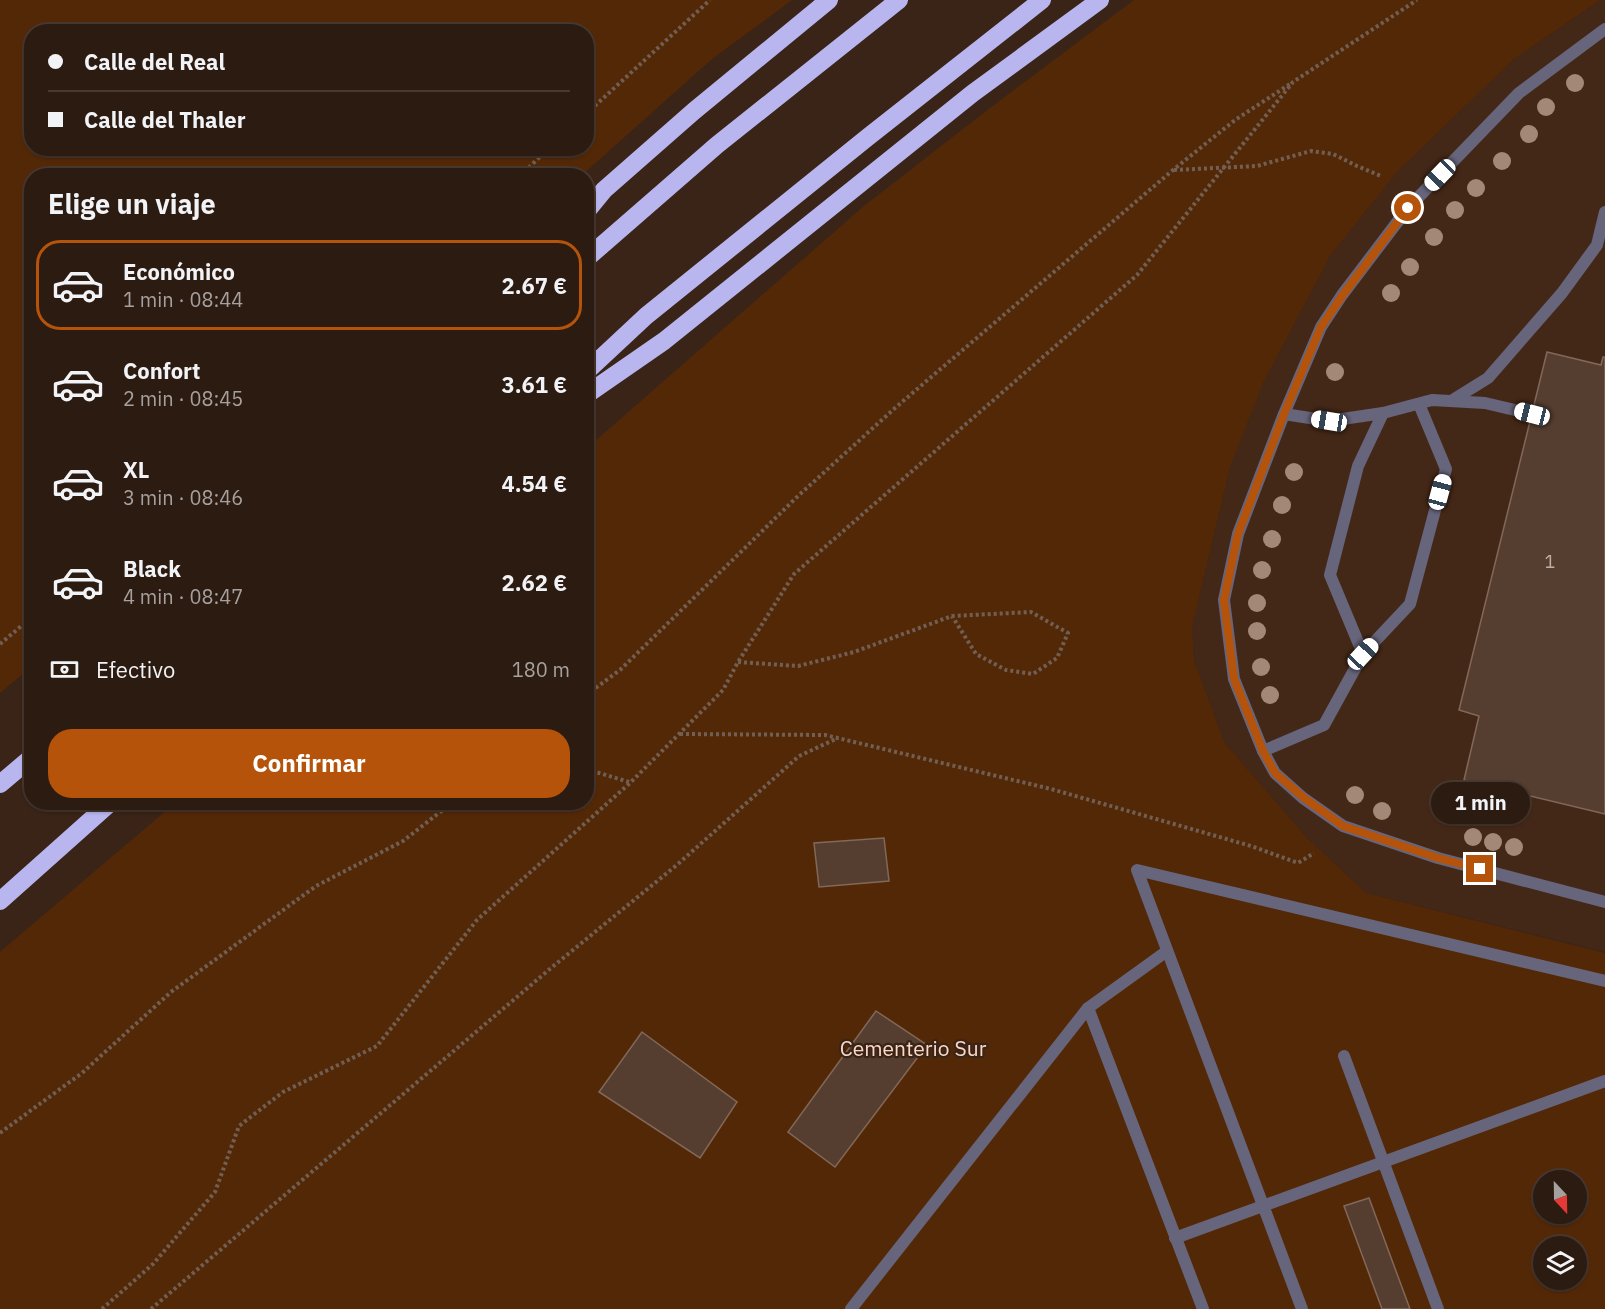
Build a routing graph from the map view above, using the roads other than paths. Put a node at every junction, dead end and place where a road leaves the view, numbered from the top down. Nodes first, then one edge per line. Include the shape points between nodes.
1 (830, 0) edge
2 (899, 0) edge
3 (1042, 0) edge
4 (1100, 0) edge
5 (1605, 29) edge
6 (594, 202) edge
7 (1605, 212) edge
8 (594, 252) edge
9 (594, 364) edge
10 (594, 389) edge
11 (1451, 401) junction
12 (1419, 404) junction
13 (1383, 413) junction
14 (1284, 414) junction
15 (1532, 414) dead end
16 (1363, 654) junction
17 (1263, 751) junction
18 (24, 764) edge
19 (0, 784) edge
20 (102, 810) edge
21 (0, 901) edge
22 (1605, 902) edge
23 (1167, 951) junction
24 (1605, 981) edge
25 (1088, 1008) junction
26 (1344, 1056) dead end
27 (1605, 1081) edge
28 (1383, 1162) junction
29 (1263, 1205) junction
30 (1176, 1238) junction
31 (851, 1309) edge
32 (1203, 1309) edge
33 (1302, 1309) edge
34 (1438, 1309) edge

1 - 6 highway via 694,111
2 - 8 highway via 717,145
3 - 9 highway via 645,316
4 - 10 highway via 973,93 664,341
5 - 14 street via 1519,93 1408,208 1321,327
7 - 11 street via 1597,245 1562,293 1488,378
11 - 12 street
11 - 15 street via 1485,403
12 - 13 street
12 - 16 street via 1446,469 1410,603
13 - 14 street via 1329,421
13 - 16 street via 1358,466 1330,575
14 - 17 street via 1238,534 1224,600 1234,679
16 - 17 street via 1324,725
17 - 22 street via 1275,773 1343,826 1438,858
18 - 19 highway
20 - 21 highway
23 - 24 street via 1137,870
23 - 25 street
23 - 29 street
25 - 30 street
25 - 31 street
26 - 28 street
27 - 28 street
28 - 29 street
28 - 34 street
29 - 30 street
29 - 33 street
30 - 32 street

